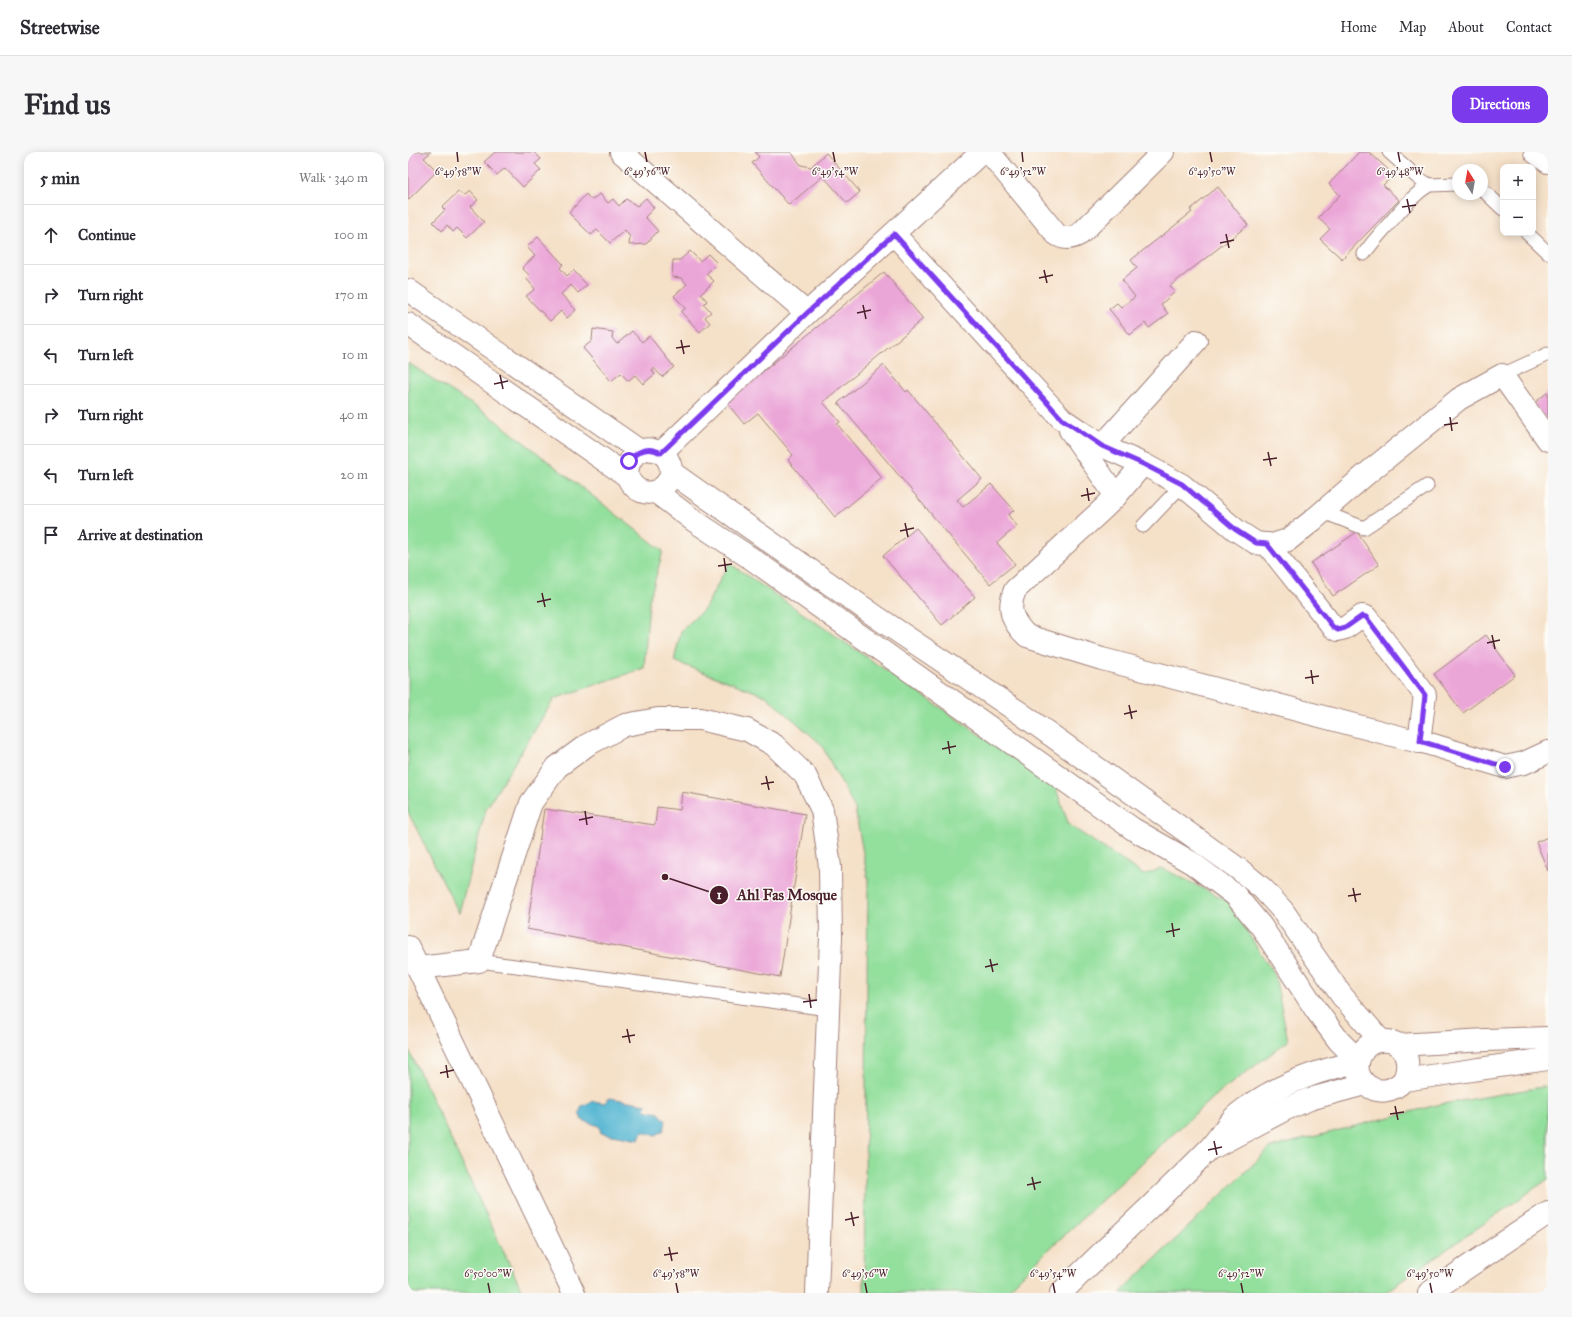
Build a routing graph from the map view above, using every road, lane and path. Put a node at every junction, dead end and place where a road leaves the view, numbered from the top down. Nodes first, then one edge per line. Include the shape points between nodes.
1 (982, 152) edge
2 (989, 152) edge
3 (1163, 152) edge
4 (1389, 152) edge
5 (1534, 152) edge
6 (630, 156) edge
7 (1548, 162) edge
8 (1452, 184) edge
9 (1429, 185) junction
10 (1488, 195) edge
11 (1500, 206) edge
12 (894, 234) junction
13 (1530, 236) edge
14 (1548, 253) edge
15 (1364, 254) dead end
16 (408, 290) edge
17 (807, 313) junction
18 (408, 324) edge
19 (1196, 341) dead end
20 (1548, 354) edge
21 (1502, 375) junction
22 (1062, 419) junction
23 (1548, 440) edge
24 (1102, 446) junction
25 (657, 458) junction
26 (1143, 464) junction
27 (627, 476) junction
28 (1182, 484) junction
29 (1427, 486) dead end
30 (656, 492) junction
31 (1116, 496) junction
32 (1323, 512) junction
33 (1143, 526) dead end
34 (1267, 544) junction
35 (1420, 741) junction
36 (1548, 752) edge
37 (408, 947) edge
38 (479, 961) junction
39 (418, 968) junction
40 (828, 1009) junction
41 (1548, 1038) edge
42 (1389, 1043) junction
43 (1548, 1059) edge
44 (1358, 1060) junction
45 (1404, 1080) junction
46 (1365, 1084) junction
47 (1208, 1151) junction
48 (1548, 1213) edge
49 (574, 1293) edge
50 (816, 1293) edge
51 (1061, 1293) edge
52 (1429, 1293) edge

1 - 12 street
2 - 3 street via 1056,234 1067,239 1080,234
4 - 9 lane
5 - 7 street
6 - 17 street
8 - 9 lane
9 - 15 lane via 1418,191 1374,239
10 - 11 lane
12 - 17 street
12 - 22 street
13 - 14 lane
16 - 25 street
17 - 25 street
18 - 27 street
19 - 24 street
20 - 21 lane
21 - 23 street
21 - 32 street via 1459,399
22 - 24 street
22 - 31 street
24 - 26 street
25 - 27 street via 634,455 629,461
25 - 30 street via 668,480
25 - 42 street via 878,618 1020,713 1240,870 1263,889 1283,911 1342,996
26 - 28 street
26 - 31 street
27 - 30 street via 641,492
28 - 33 lane
28 - 34 street via 1236,530 1256,543
29 - 32 lane via 1364,528
30 - 44 street via 1134,828 1192,863 1235,895 1261,926 1316,1010
31 - 35 street via 1015,590 1010,601 1012,617 1027,636 1102,659
32 - 34 street via 1288,540
34 - 35 street via 1333,627 1338,630 1345,628 1362,616 1366,617 1425,695
35 - 36 street via 1505,767 1524,763
37 - 39 street
38 - 39 street
38 - 40 lane
38 - 40 street via 531,803 557,767 587,745 625,726 658,719 700,719 747,730 774,745 805,775 822,810 830,867
39 - 49 street
40 - 50 street
41 - 42 street
42 - 44 street via 1373,1043
42 - 45 street via 1404,1052 1408,1061 1408,1071
43 - 45 street
44 - 46 street via 1358,1070
44 - 47 street via 1303,1077 1263,1097 1231,1120
45 - 46 street via 1390,1090 1381,1091
46 - 47 street via 1310,1099 1286,1109
47 - 51 street
48 - 52 street

